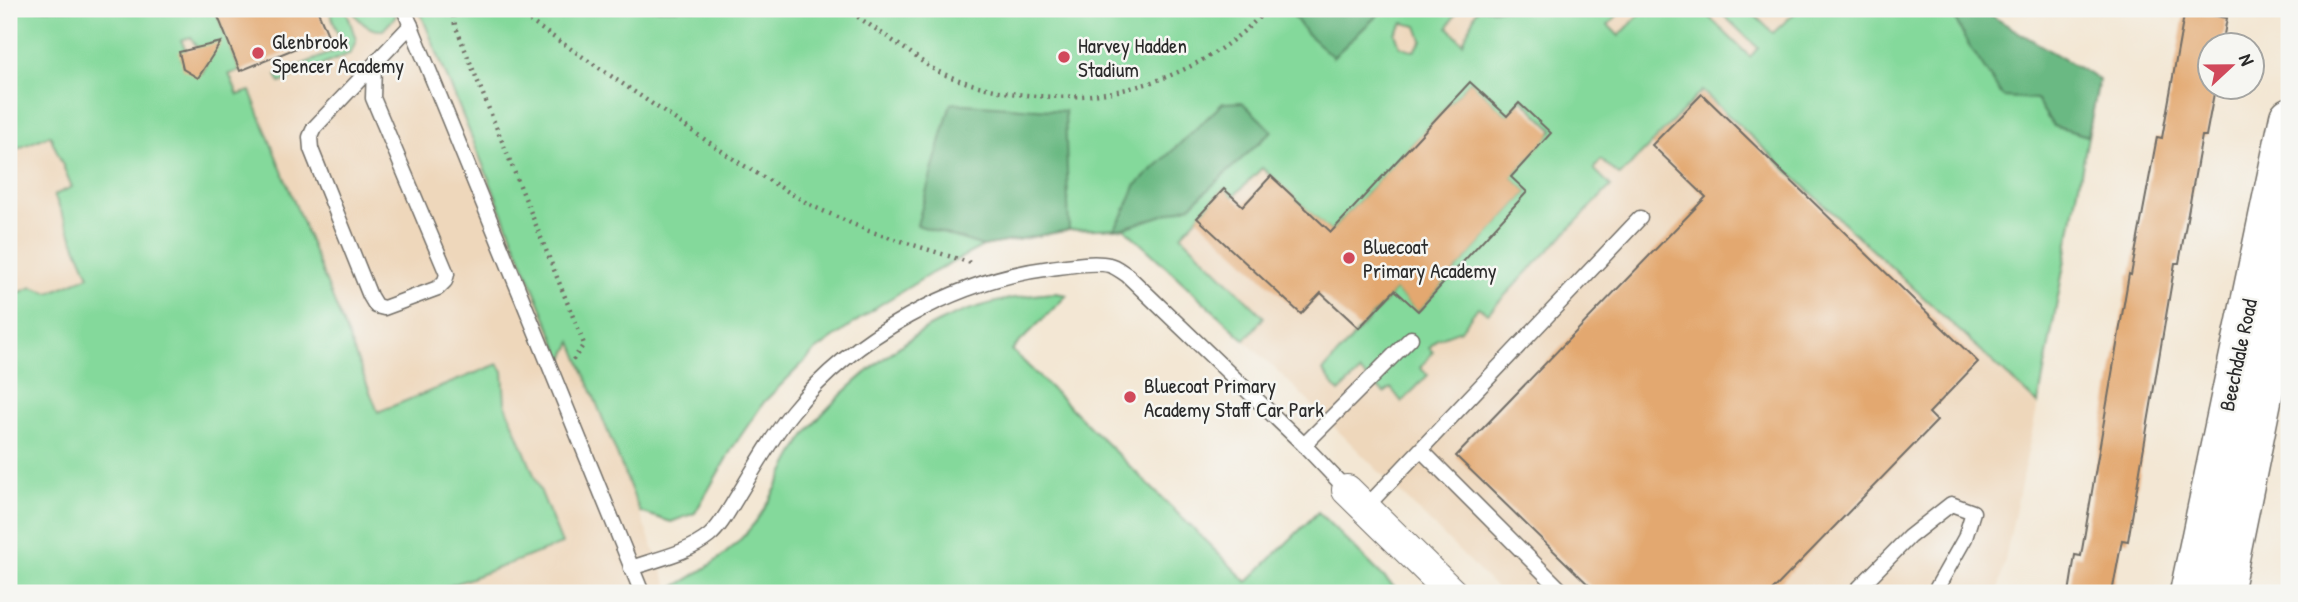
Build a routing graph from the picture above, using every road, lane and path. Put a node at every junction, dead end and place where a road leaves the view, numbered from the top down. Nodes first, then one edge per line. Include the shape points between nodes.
1 (404, 9) edge
2 (452, 9) edge
3 (512, 9) edge
4 (846, 9) edge
5 (1267, 9) edge
6 (411, 25) junction
7 (374, 65) junction
8 (2289, 117) edge
9 (1640, 218) dead end
10 (2289, 267) edge
11 (990, 281) junction
12 (1411, 338) dead end
13 (556, 383) junction
14 (1304, 445) junction
15 (1421, 450) junction
16 (1356, 499) junction
17 (631, 568) junction
18 (642, 593) edge
19 (1452, 593) edge
20 (1564, 593) edge
21 (1854, 593) edge
22 (1934, 593) edge
23 (2189, 593) edge
24 (2223, 593) edge

1 - 6 lane
2 - 13 path via 584,344
3 - 11 path via 738,162 812,206 869,231 970,263
4 - 5 path via 936,71 1012,93 1051,96 1119,91 1178,73 1233,41
6 - 7 lane
6 - 13 lane
7 - 7 lane via 373,98 447,274 438,288 384,308 376,306 370,296 309,143 314,128
8 - 23 street, Beechdale Road
9 - 15 lane
10 - 24 street, Beechdale Road
11 - 14 lane via 1023,271 1110,265 1127,275
11 - 17 lane via 931,302 833,370 793,410 711,535
12 - 14 lane
13 - 17 lane
14 - 16 lane
15 - 16 lane
15 - 20 lane
16 - 19 street
17 - 18 lane
21 - 22 lane via 1909,537 1951,504 1973,512 1965,538

